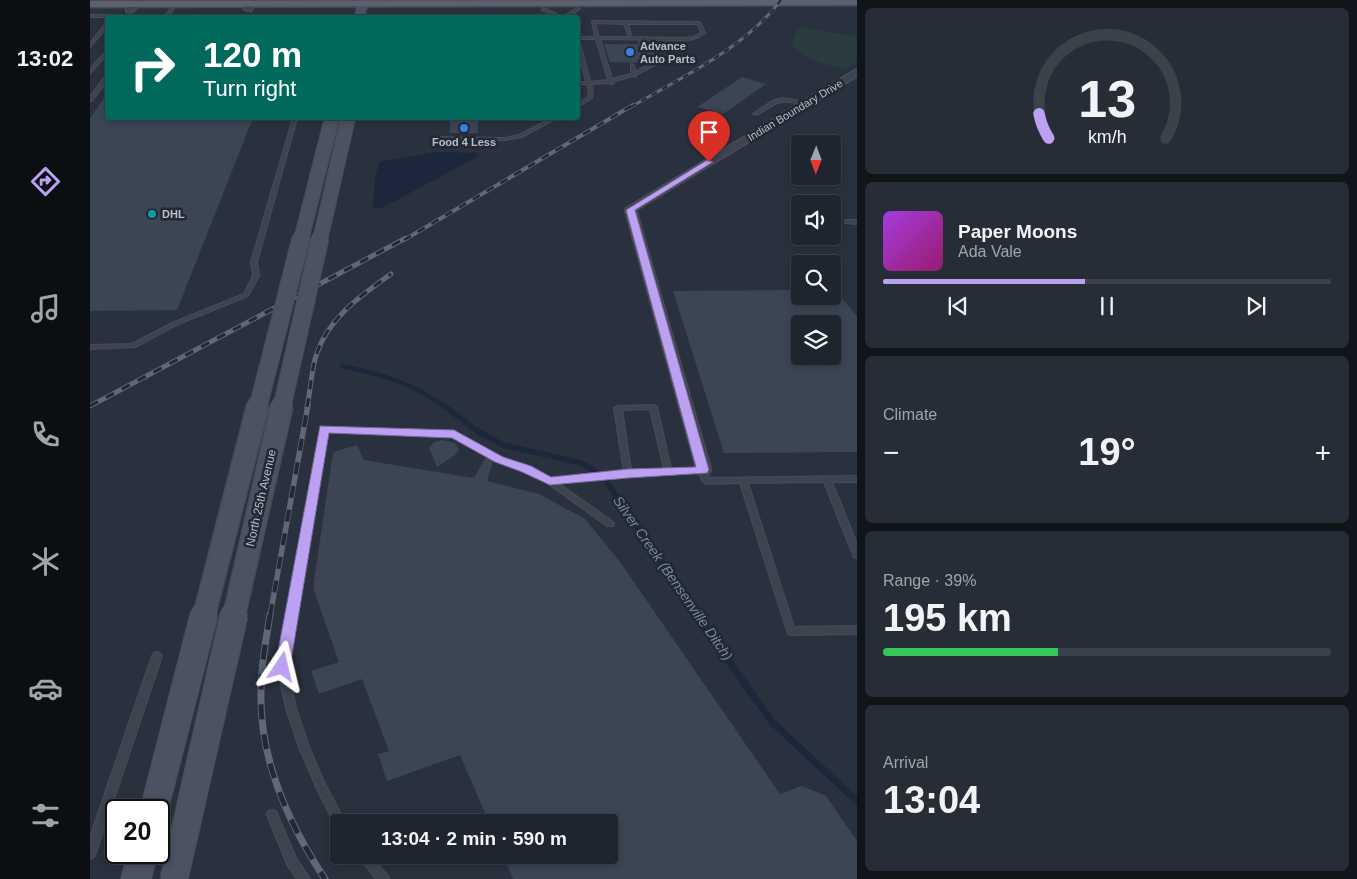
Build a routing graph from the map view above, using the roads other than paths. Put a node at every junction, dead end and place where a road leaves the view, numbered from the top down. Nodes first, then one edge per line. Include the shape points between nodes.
1 (642, 1) edge
2 (295, 2) edge
3 (857, 2) edge
4 (488, 3) edge
5 (251, 4) edge
6 (94, 5) edge
7 (362, 7) edge
8 (376, 7) edge
9 (857, 8) edge
10 (124, 9) edge
11 (559, 9) edge
12 (168, 13) edge
13 (90, 16) edge
14 (626, 22) junction
15 (686, 23) junction
16 (105, 27) edge
17 (580, 38) edge
18 (598, 39) junction
19 (631, 39) junction
20 (666, 39) junction
21 (90, 46) edge
22 (105, 54) edge
23 (580, 55) edge
24 (632, 65) dead end
25 (90, 72) edge
26 (857, 72) edge
27 (634, 76) junction
28 (105, 80) edge
29 (611, 82) junction
30 (580, 83) edge
31 (589, 84) junction
32 (90, 100) edge
33 (804, 104) junction
34 (580, 105) edge
35 (755, 114) dead end
36 (294, 120) edge
37 (331, 120) edge
38 (348, 120) edge
39 (551, 120) edge
40 (435, 138) dead end
41 (847, 222) dead end
42 (857, 222) edge
43 (90, 347) edge
44 (703, 470) junction
45 (668, 472) junction
46 (628, 474) junction
47 (827, 479) junction
48 (857, 479) edge
49 (743, 480) junction
50 (550, 481) junction
51 (610, 524) dead end
52 (857, 555) edge
53 (857, 630) edge
54 (157, 656) dead end
55 (157, 799) edge
56 (335, 814) edge
57 (272, 815) dead end
58 (90, 853) edge
59 (140, 864) edge
60 (372, 864) edge
61 (136, 879) edge
62 (174, 879) edge
63 (304, 879) edge
64 (384, 879) edge

1 - 3 main road
1 - 11 main road
2 - 5 main road
2 - 7 main road
4 - 8 main road
4 - 11 main road
4 - 11 main road
5 - 7 main road
5 - 10 main road
5 - 12 main road
6 - 10 main road
6 - 10 main road
7 - 8 main road
9 - 11 main road
10 - 12 main road
10 - 13 lane
14 - 15 lane
14 - 18 lane via 593,22
14 - 19 lane
15 - 20 lane via 692,37
15 - 20 lane via 699,23 704,33 697,38
16 - 21 lane
17 - 18 lane
18 - 19 lane
18 - 29 lane
19 - 20 lane
20 - 27 lane via 672,54
22 - 25 lane
23 - 31 lane
24 - 27 lane
26 - 33 street, Indian Boundary Drive
27 - 29 lane
28 - 32 lane
29 - 31 lane
30 - 31 lane
31 - 34 lane via 590,98
33 - 35 lane via 780,99
33 - 44 street, Indian Boundary Drive via 630,210
36 - 43 lane via 254,262 256,276 246,294 174,324 134,346
37 - 55 main road, North 25th Avenue, bridge
38 - 62 main road, North 25th Avenue, bridge
39 - 40 lane via 520,136 505,139
41 - 42 lane
44 - 45 lane
44 - 49 lane via 706,481
45 - 46 lane
45 - 46 lane via 653,407 618,408
46 - 50 lane
47 - 48 lane
47 - 49 lane
47 - 52 lane
49 - 53 lane via 791,631
50 - 51 lane
50 - 56 lane via 499,459 454,434 324,429 282,667 288,702 303,747
54 - 58 lane
57 - 63 lane via 292,862
59 - 61 main road
60 - 64 lane

